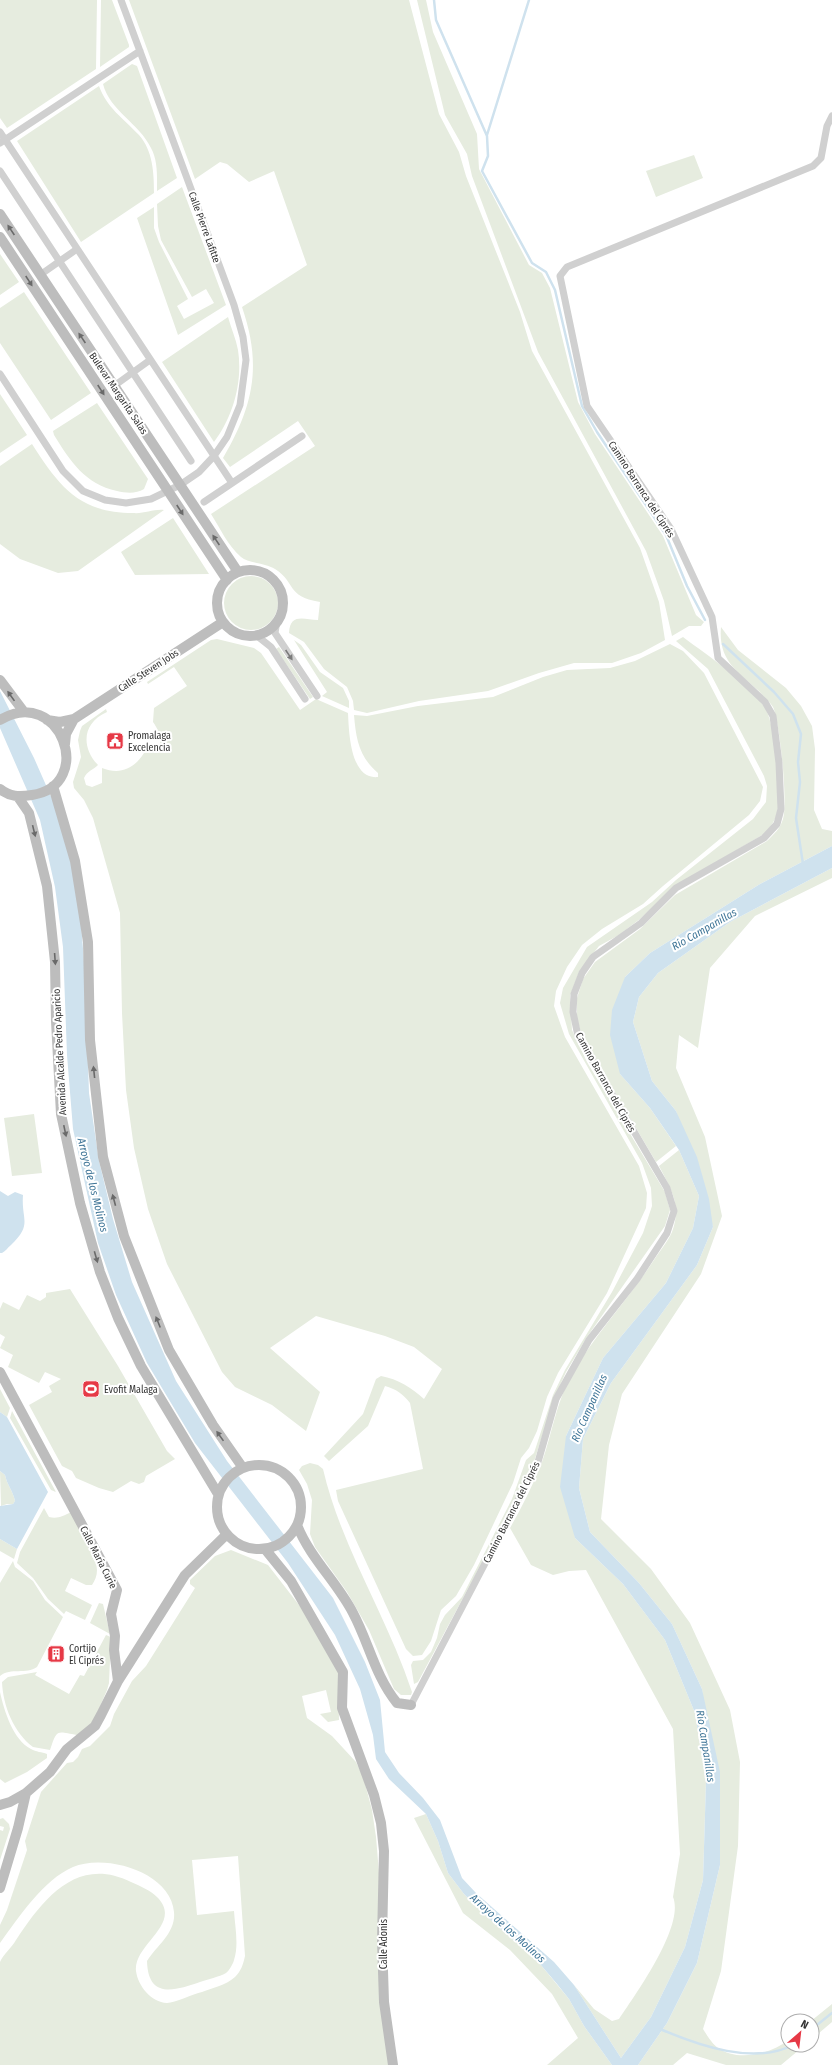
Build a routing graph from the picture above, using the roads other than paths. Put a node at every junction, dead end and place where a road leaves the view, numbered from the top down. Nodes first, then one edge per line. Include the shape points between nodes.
1 (121, 0) edge
2 (140, 51) junction
3 (832, 116) edge
4 (0, 132) edge
5 (2, 141) edge
6 (0, 171) edge
7 (0, 214) edge
8 (0, 237) edge
9 (77, 249) junction
10 (60, 261) junction
11 (40, 275) junction
12 (150, 360) junction
13 (133, 372) junction
14 (0, 374) edge
15 (114, 386) junction
16 (302, 436) dead end
17 (214, 456) junction
18 (191, 461) dead end
19 (232, 483) junction
20 (180, 485) junction
21 (167, 490) junction
22 (204, 502) dead end
23 (238, 572) junction
24 (227, 580) junction
25 (277, 621) junction
26 (223, 622) junction
27 (256, 635) junction
28 (0, 680) edge
29 (317, 696) dead end
30 (305, 699) dead end
31 (24, 712) junction
32 (74, 719) junction
33 (0, 720) edge
34 (47, 720) junction
35 (65, 744) junction
36 (53, 786) junction
37 (0, 789) edge
38 (18, 797) junction
39 (0, 1372) edge
40 (243, 1468) junction
41 (218, 1494) junction
42 (297, 1525) junction
43 (226, 1535) junction
44 (265, 1549) junction
45 (118, 1681) junction
46 (411, 1706) joint
47 (26, 1793) junction
48 (0, 1805) edge
49 (0, 1888) edge
50 (393, 2065) edge

1 - 2 street, Calle Pierre Lafitte
2 - 5 street
2 - 17 street, Calle Pierre Lafitte via 234,305 243,337 246,360 240,405 227,437
3 - 46 street, Camino Barranca del Ciprés via 827,126 821,158 813,166 567,267 560,276 587,406 671,529 712,617 718,658 765,702 773,716 781,808 777,824 764,838 676,888 641,923 593,957 582,973 574,994 573,1012 578,1036 667,1188 674,1211 668,1233 637,1279 589,1340 556,1399 538,1462
4 - 5 street
5 - 9 street
6 - 10 street
11 -> 7 street, Bulevar Margarita Salas
8 -> 21 street, Bulevar Margarita Salas
9 - 10 street
9 - 12 street
10 - 11 street
10 - 13 street
15 -> 11 street, Bulevar Margarita Salas
12 - 13 street
12 - 17 street
13 - 15 street
13 - 18 street
14 - 21 street, Calle Pierre Lafitte via 63,471 84,491 105,500 126,503 151,499
15 - 20 street, Bulevar Margarita Salas
16 - 19 street
17 - 19 street
17 - 20 street, Calle Pierre Lafitte via 199,472
19 - 22 street
20 - 21 street, Calle Pierre Lafitte
23 -> 20 street, Bulevar Margarita Salas
21 -> 24 street, Bulevar Margarita Salas
23 - 24 street
23 - 25 street via 259,571 277,583 283,594 283,612
24 - 26 street via 217,599 218,613
25 - 27 street via 273,628
25 -> 29 street via 275,633
26 - 27 street via 236,633 245,636
26 - 32 street, Calle Steven Jobs
27 - 30 street via 271,648
31 -> 28 street
31 - 33 street
31 - 34 street
32 - 34 street, Calle Steven Jobs via 60,722
32 - 35 street via 66,734
34 - 35 street via 58,729
35 - 36 street via 65,766
36 - 38 street via 43,793
40 -> 36 street via 213,1425 169,1350 124,1236 103,1157 90,1040 88,942 75,861
37 - 38 street
38 -> 41 street, Avenida Alcalde Pedro Aparicio via 29,813 47,886 55,962 61,1114 80,1203 100,1272 118,1318 141,1366
39 - 45 street, Calle María Curie via 117,1590 112,1614
40 - 41 street via 232,1474
40 - 42 street via 257,1465 271,1467 287,1476 300,1497 301,1511
41 - 43 street via 216,1508 219,1522
42 - 44 street via 289,1537 278,1545
42 - 46 street via 303,1541 353,1613 384,1688 397,1703
43 - 44 street via 237,1544 250,1549
43 - 45 street via 185,1575
44 - 50 street, Calle Adonis via 292,1581 344,1672 342,1708 374,1795 381,1823 384,1851 384,2002
45 - 47 street via 95,1726 67,1749 50,1772
47 - 48 street
47 - 49 street

